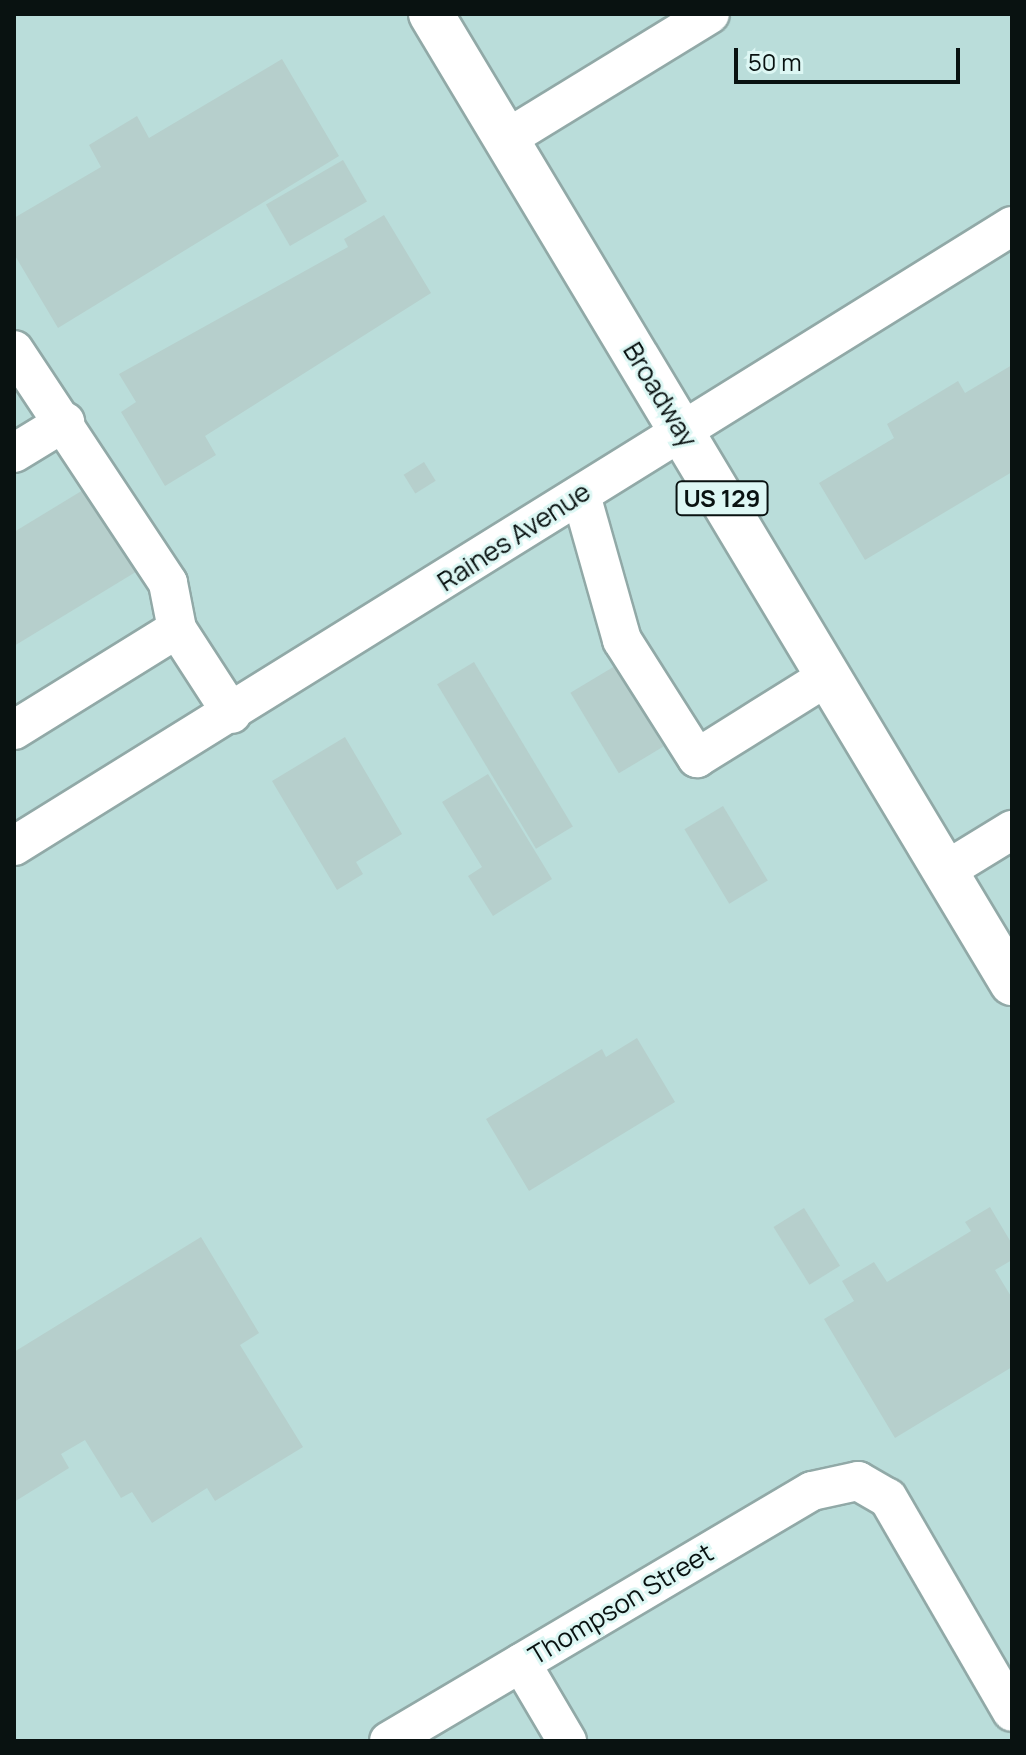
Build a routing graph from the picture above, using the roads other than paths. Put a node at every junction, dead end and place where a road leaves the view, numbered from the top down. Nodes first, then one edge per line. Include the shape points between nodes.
1 (431, 14) edge
2 (710, 14) edge
3 (506, 139) junction
4 (1012, 226) edge
5 (14, 350) edge
6 (65, 422) junction
7 (681, 431) junction
8 (14, 453) edge
9 (581, 495) junction
10 (177, 629) junction
11 (828, 676) junction
12 (232, 714) junction
13 (14, 730) edge
14 (1012, 830) edge
15 (14, 846) edge
16 (945, 871) junction
17 (1012, 983) edge
18 (521, 1663) junction
19 (1012, 1712) edge
20 (389, 1741) edge
21 (567, 1741) edge

1 - 3 main road, Broadway / US 129
2 - 3 street
3 - 7 main road, Broadway / US 129
4 - 7 street, Raines Avenue
5 - 6 street
6 - 8 street
6 - 10 street via 168,583
7 - 9 street, Raines Avenue
7 - 11 main road, Broadway / US 129
9 - 11 street via 622,640 697,758
9 - 12 street, Raines Avenue
10 - 12 street
10 - 13 street
11 - 16 main road, Broadway / US 129
12 - 15 street, Raines Avenue
14 - 16 street
16 - 17 main road, Broadway / US 129
18 - 19 street, Thompson Street via 812,1491 858,1481 888,1498
18 - 20 street, Thompson Street
18 - 21 street

